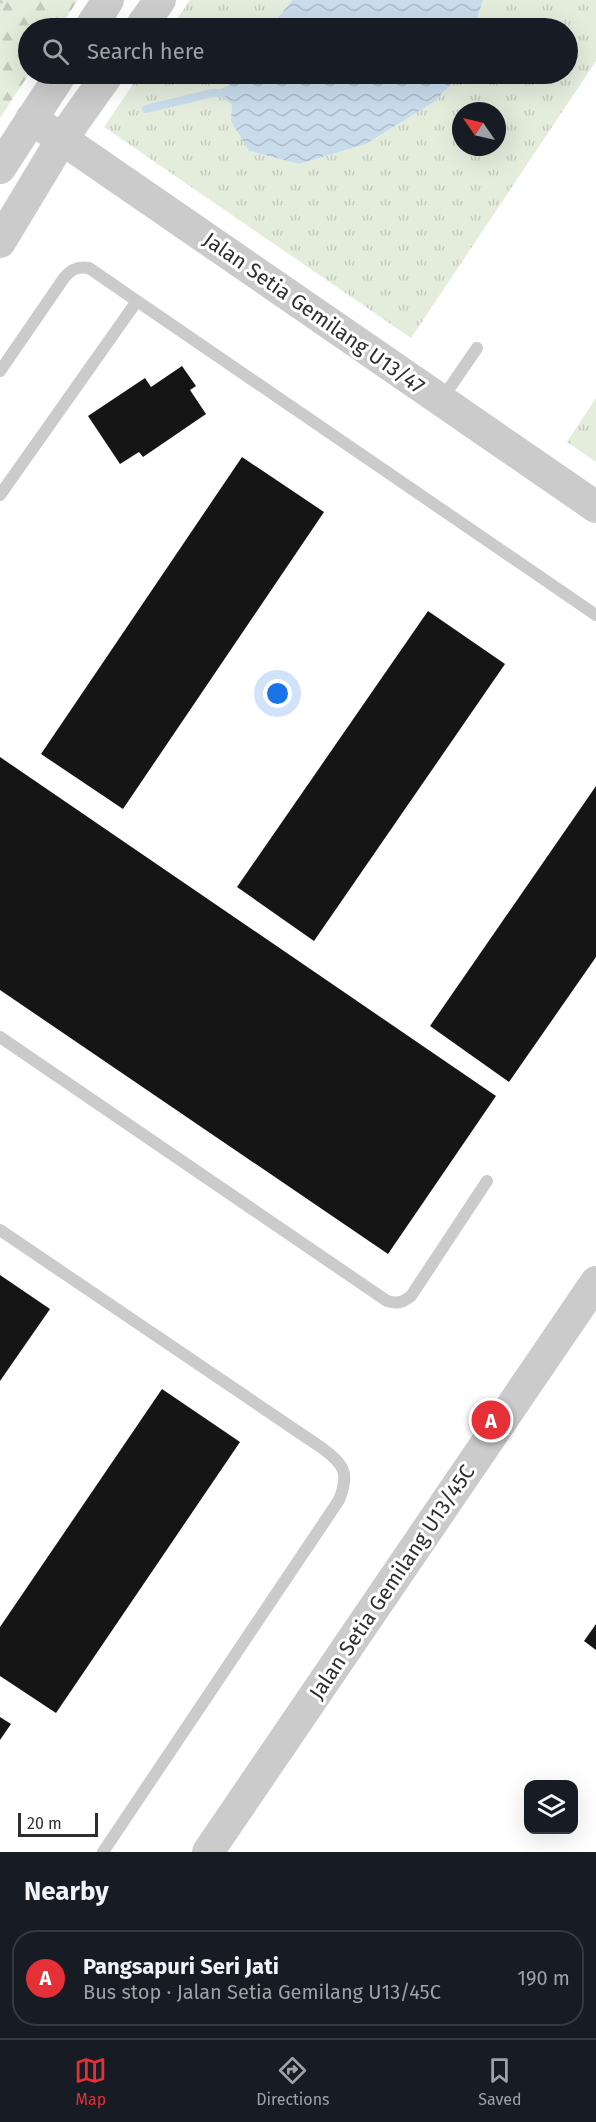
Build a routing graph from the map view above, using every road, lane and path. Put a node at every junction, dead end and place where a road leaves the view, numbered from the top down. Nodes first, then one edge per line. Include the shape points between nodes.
1 (108, 0) edge
2 (160, 0) edge
3 (96, 18) edge
4 (147, 18) edge
5 (54, 84) edge
6 (101, 84) edge
7 (31, 119) junction
8 (62, 139) junction
9 (0, 168) edge
10 (0, 242) edge
11 (137, 301) junction
12 (477, 348) dead end
13 (0, 371) edge
14 (441, 400) junction
15 (0, 495) edge
16 (596, 507) edge
17 (596, 615) edge
18 (0, 1037) edge
19 (487, 1181) dead end
20 (0, 1230) edge
21 (596, 1282) edge
22 (103, 1852) edge
23 (208, 1852) edge

1 - 3 street
2 - 4 street
5 - 7 street
6 - 8 street
7 - 8 street, Jalan Setia Gemilang U13/47
7 - 9 street
8 - 10 street
8 - 14 street, Jalan Setia Gemilang U13/47
11 - 13 lane via 89,268 73,269
11 - 15 lane
11 - 17 lane
12 - 14 lane
14 - 16 street, Jalan Setia Gemilang U13/47
18 - 19 lane via 395,1304 411,1296
20 - 22 lane via 322,1448 344,1470 345,1486 339,1500
21 - 23 street, Jalan Setia Gemilang U13/45C

